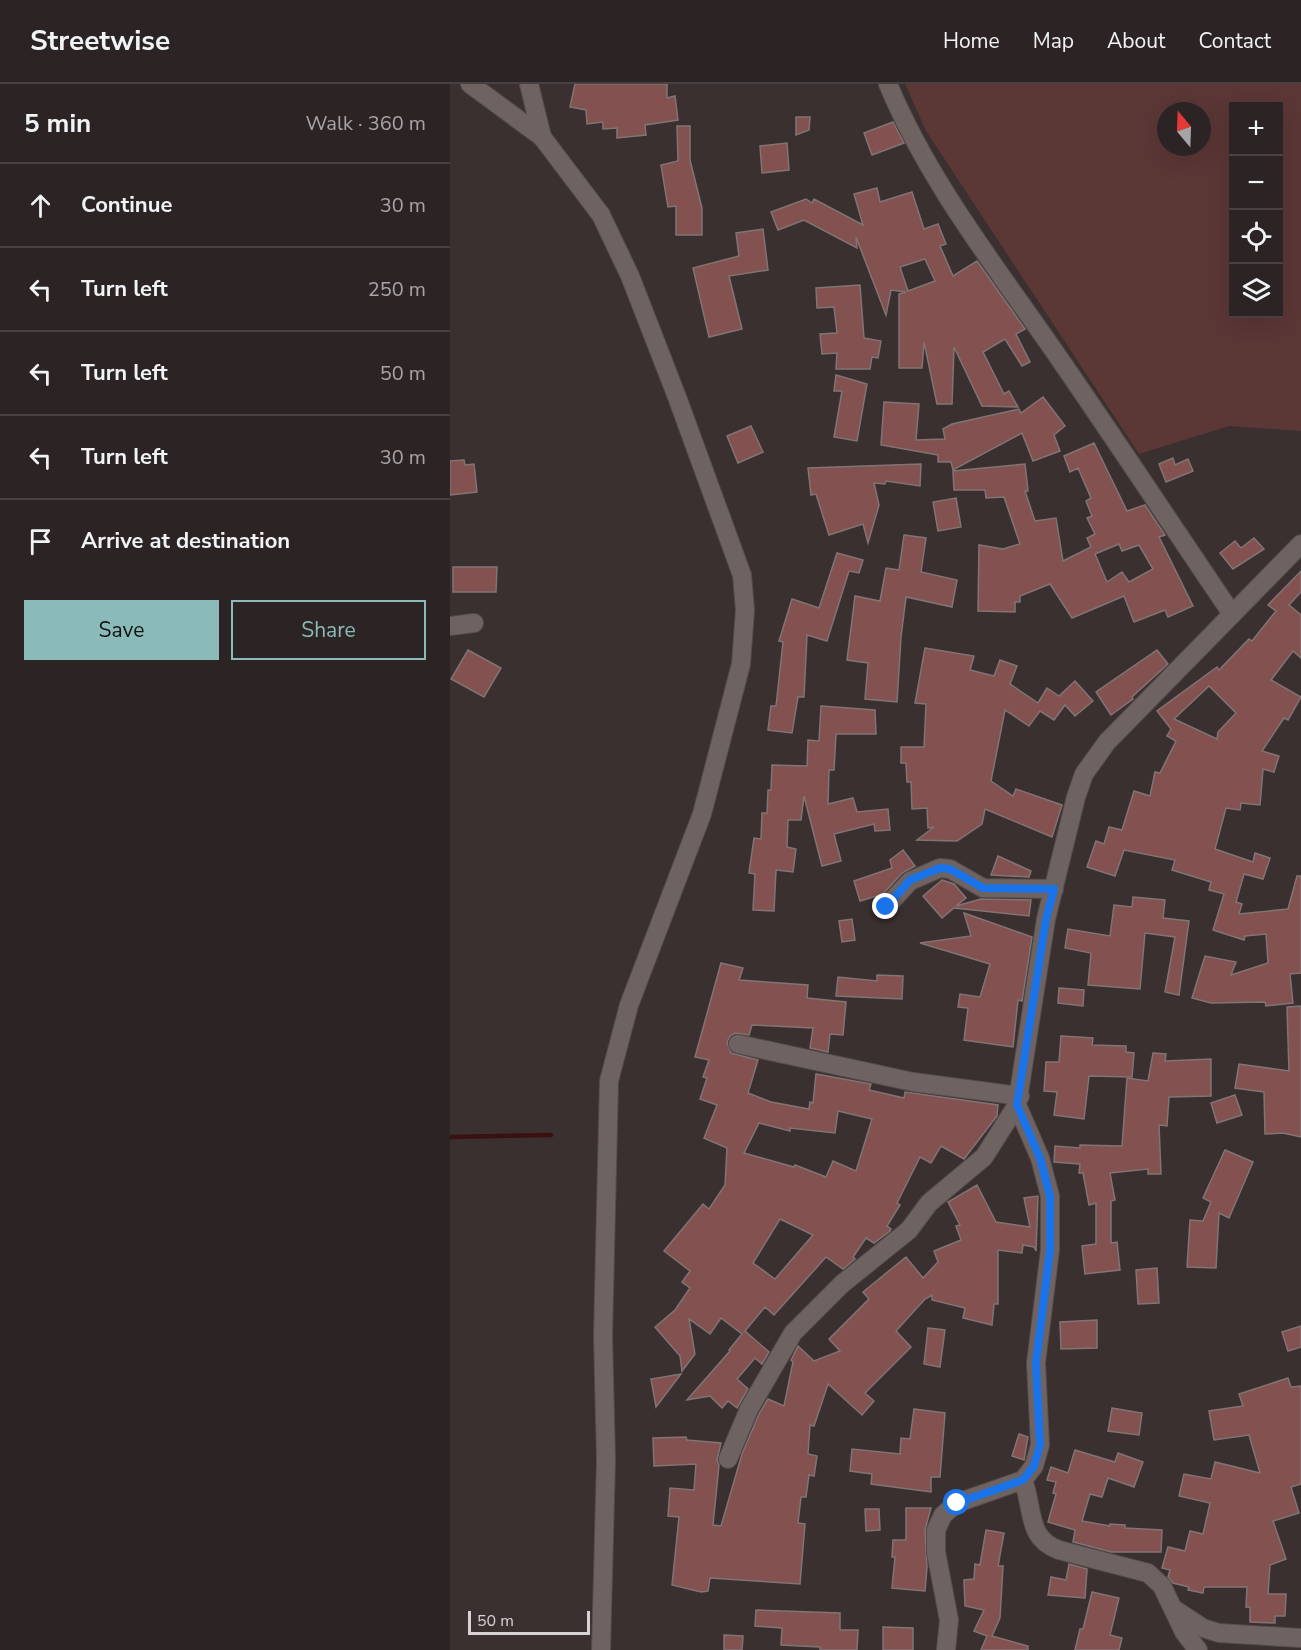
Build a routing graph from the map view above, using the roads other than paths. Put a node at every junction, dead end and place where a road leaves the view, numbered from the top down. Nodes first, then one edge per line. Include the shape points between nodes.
1 (470, 84) edge
2 (529, 84) edge
3 (888, 84) edge
4 (542, 137) junction
5 (1301, 544) edge
6 (1232, 614) junction
7 (474, 623) dead end
8 (450, 626) edge
9 (1054, 889) junction
10 (886, 907) dead end
11 (738, 1044) dead end
12 (1018, 1100) junction
13 (728, 1459) dead end
14 (1023, 1480) junction
15 (1171, 1606) junction
16 (1301, 1638) edge
17 (602, 1650) edge
18 (946, 1650) edge
19 (1198, 1650) edge

1 - 4 street
2 - 4 street
3 - 6 street via 921,150 979,246
4 - 17 street via 602,215 630,276 732,540 742,575 745,610 741,664 702,814 629,1005 609,1081
5 - 6 street
6 - 9 street via 1107,742 1084,774
7 - 8 street
9 - 10 street via 983,888 950,869 940,868 910,880
9 - 12 street
11 - 12 street
12 - 13 street via 984,1157 929,1203 909,1230 842,1284 793,1333 749,1409
12 - 14 street via 1050,1196 1050,1250 1036,1363 1040,1445 1034,1466
14 - 15 street via 1038,1537 1046,1545 1149,1573 1162,1586
14 - 18 street via 957,1503 943,1515 936,1530 936,1552 949,1620
15 - 16 street via 1203,1628 1219,1633
15 - 19 street

